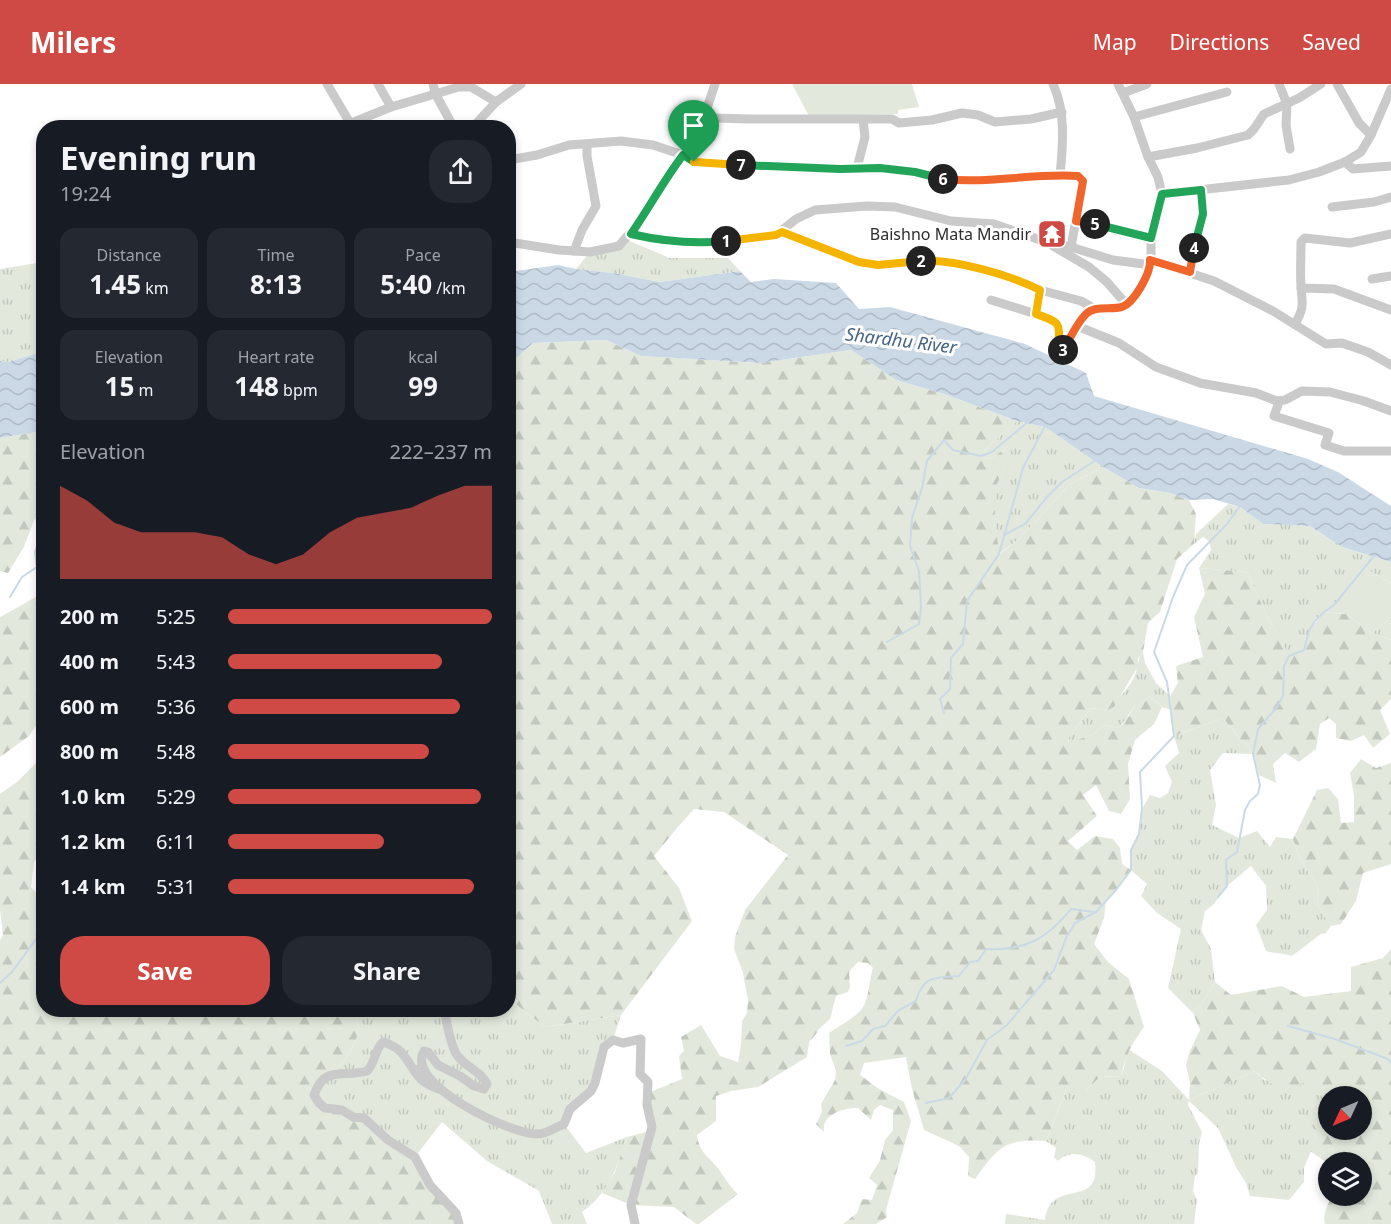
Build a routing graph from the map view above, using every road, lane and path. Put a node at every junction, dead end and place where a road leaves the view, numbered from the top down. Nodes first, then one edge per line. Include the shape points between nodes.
1 (327, 84) edge
2 (378, 84) edge
3 (433, 84) edge
4 (521, 84) edge
5 (715, 84) edge
6 (1053, 84) edge
7 (1119, 84) edge
8 (1147, 84) edge
9 (1279, 84) edge
10 (1321, 84) edge
11 (1337, 84) edge
12 (1391, 89) edge
13 (1227, 92) dead end
14 (1123, 93) junction
15 (436, 95) junction
16 (496, 102) junction
17 (1287, 104) junction
18 (391, 107) junction
19 (1062, 112) junction
20 (706, 114) junction
21 (1134, 117) junction
22 (348, 120) edge
23 (358, 120) edge
24 (450, 120) edge
25 (479, 120) edge
26 (863, 120) junction
27 (1371, 135) junction
28 (587, 144) junction
29 (1290, 149) dead end
30 (683, 155) junction
31 (1148, 157) junction
32 (516, 159) edge
33 (1345, 162) junction
34 (1391, 166) edge
35 (857, 168) junction
36 (1060, 175) junction
37 (1201, 190) junction
38 (1162, 194) junction
39 (1391, 197) edge
40 (1332, 207) dead end
41 (1076, 221) junction
42 (782, 232) junction
43 (631, 234) junction
44 (1391, 234) edge
45 (1151, 238) junction
46 (1046, 242) junction
47 (516, 243) edge
48 (1071, 247) junction
49 (574, 251) junction
50 (1150, 263) junction
51 (1190, 272) junction
52 (1391, 276) edge
53 (1372, 279) dead end
54 (1301, 288) junction
55 (1040, 290) junction
56 (991, 300) dead end
57 (1129, 301) junction
58 (1095, 309) junction
59 (1391, 310) edge
60 (1036, 314) junction
61 (1295, 324) junction
62 (1077, 326) junction
63 (1391, 365) edge
64 (1277, 401) junction
65 (1391, 411) edge
66 (1391, 451) edge
67 (446, 1017) edge
68 (441, 1090) junction
69 (459, 1224) edge
70 (635, 1224) edge

1 - 22 street
2 - 18 street
3 - 15 street
4 - 16 street
5 - 20 street
6 - 19 street
7 - 14 street
8 - 14 street
9 - 17 street
10 - 17 street
11 - 27 street via 1359,123
12 - 27 street
13 - 21 street
14 - 21 street
15 - 16 street via 471,87
15 - 18 street
15 - 24 street
16 - 25 street
17 - 29 street
17 - 31 street via 1264,114 1248,135
18 - 23 street
19 - 26 street via 995,122 962,113 899,123 892,119
19 - 36 street
20 - 26 street via 716,118
20 - 30 street
21 - 31 street
26 - 35 street via 865,137
27 - 33 street via 1361,152
28 - 30 street via 637,142
28 - 32 street
28 - 49 street via 596,206
30 - 35 street via 694,162
30 - 43 street
31 - 38 street
33 - 34 street via 1353,169
33 - 37 street via 1290,180
35 - 36 street via 908,171 961,181
36 - 41 street via 1078,176 1083,181
37 - 38 street
37 - 51 street via 1203,214
38 - 45 street
39 - 40 street
41 - 45 street
41 - 48 street
42 - 43 street via 711,242
42 - 46 street via 796,219 815,210 876,206 951,221 994,224
42 - 55 street via 859,262 947,262 1014,278
43 - 49 street via 619,246
44 - 54 street via 1350,243 1305,238
45 - 50 street
46 - 48 street
46 - 57 street via 1089,267
47 - 49 street
48 - 50 street via 1113,260
50 - 51 street
50 - 57 street via 1147,276
51 - 61 street via 1214,280
52 - 53 street
54 - 59 street via 1334,289
54 - 61 street via 1304,302
55 - 58 street
55 - 60 street
56 - 60 street
57 - 58 street
58 - 62 street
60 - 62 street via 1061,327 1058,346 1062,353
61 - 63 street via 1326,344 1342,343
62 - 64 street via 1119,343 1179,377
64 - 65 street via 1315,390
64 - 66 street via 1274,416 1329,433 1325,445 1344,451
67 - 68 street via 456,1054 487,1084 484,1089 474,1086 438,1065 424,1051 420,1064
68 - 69 street via 427,1086 397,1048 383,1042 367,1071 336,1072 317,1086 314,1095 325,1108 364,1118 415,1157 430,1185 456,1213
68 - 70 street via 505,1125 540,1134 564,1124 570,1109 591,1091 604,1047 613,1040 623,1043 641,1039 640,1074 648,1082 652,1127 631,1205

